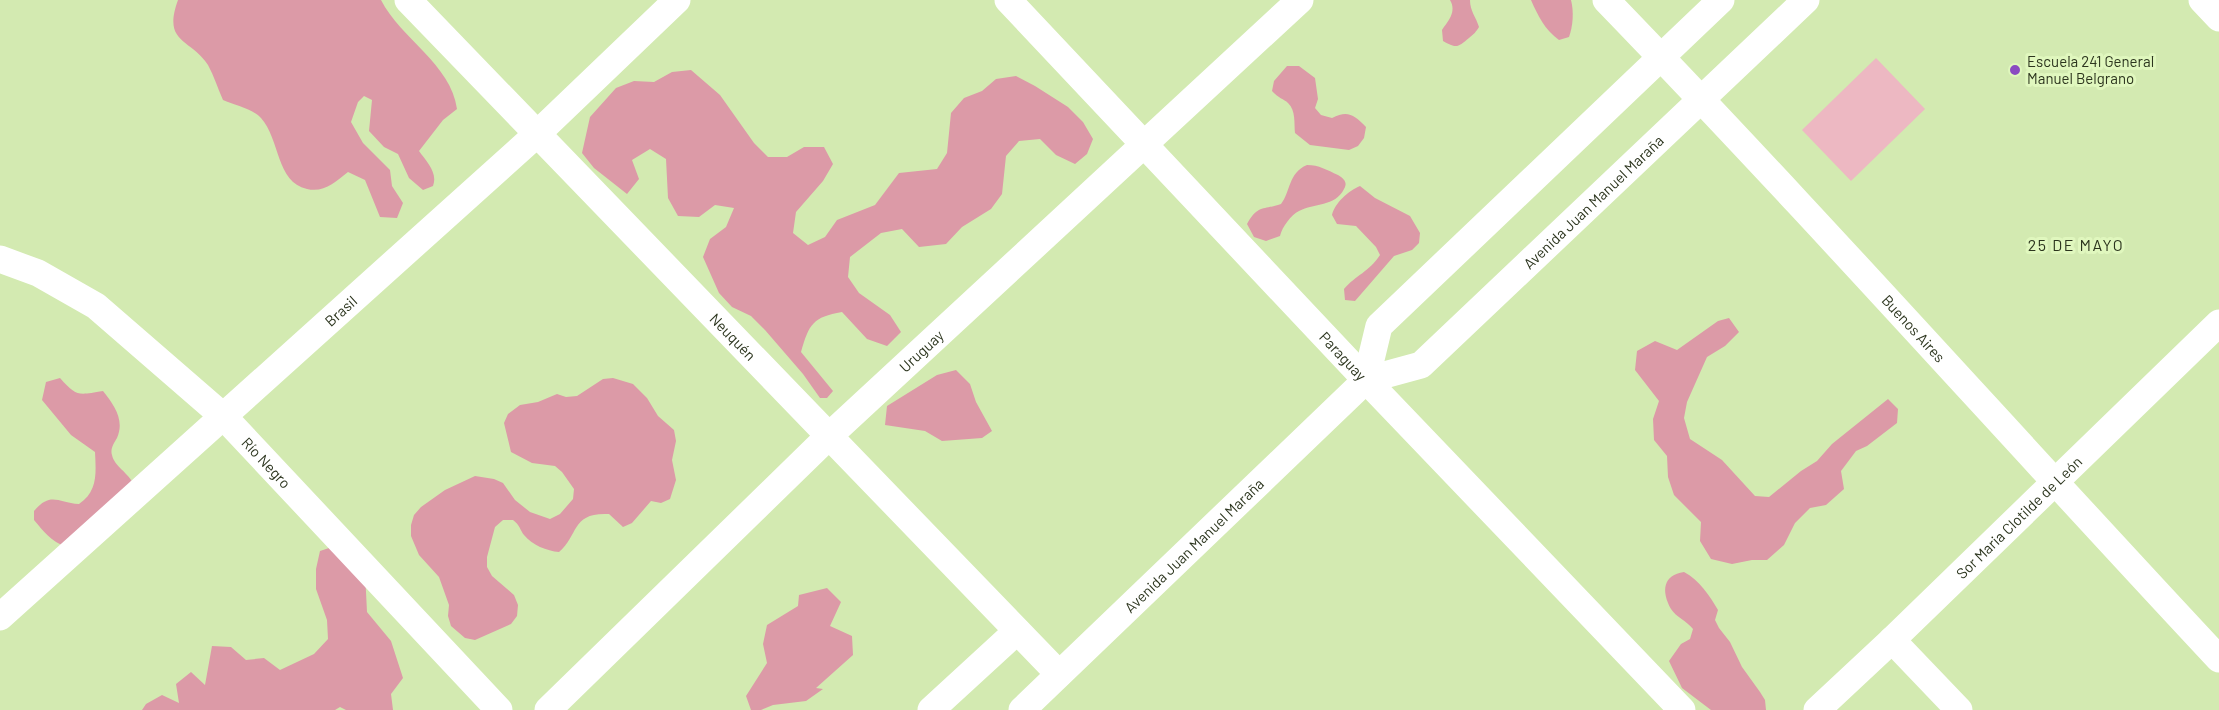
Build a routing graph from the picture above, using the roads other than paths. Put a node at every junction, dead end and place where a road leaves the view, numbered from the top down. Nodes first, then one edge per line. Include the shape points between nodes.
1 (408, 0) edge
2 (676, 0) edge
3 (1008, 0) edge
4 (1300, 0) edge
5 (1606, 0) edge
6 (1721, 0) edge
7 (1806, 0) edge
8 (2202, 0) edge
9 (2219, 18) edge
10 (1661, 57) junction
11 (1702, 99) junction
12 (537, 134) junction
13 (1144, 144) junction
14 (0, 260) edge
15 (2217, 328) edge
16 (1366, 380) junction
17 (225, 417) junction
18 (829, 436) junction
19 (2054, 482) junction
20 (0, 617) edge
21 (1017, 631) junction
22 (1892, 640) junction
23 (2219, 659) edge
24 (1059, 674) junction
25 (499, 710) edge
26 (548, 710) edge
27 (931, 710) edge
28 (1022, 710) edge
29 (1682, 710) edge
30 (1817, 710) edge
31 (1959, 710) edge

1 - 12 street, Neuquén
2 - 12 street, Brasil
3 - 13 street, Paraguay
4 - 13 street, Uruguay
5 - 10 street, Buenos Aires
6 - 10 street
7 - 11 street, Avenida Juan Manuel Maraña
8 - 9 street
10 - 11 street, Buenos Aires
10 - 16 street via 1379,326
11 - 16 street, Avenida Juan Manuel Maraña via 1421,364
11 - 19 street, Buenos Aires
12 - 17 street, Brasil
12 - 18 street, Neuquén
13 - 16 street, Paraguay
13 - 18 street, Uruguay
14 - 17 street, Río Negro via 38,273 96,306
15 - 19 street, Sor Maria Clotilde de León
16 - 24 street, Avenida Juan Manuel Maraña
16 - 29 street, Paraguay
17 - 20 street, Brasil
17 - 25 street, Río Negro
18 - 21 street, Neuquén
18 - 26 street, Uruguay
19 - 22 street, Sor Maria Clotilde de León
19 - 23 street, Buenos Aires
21 - 24 street, Neuquén
21 - 27 street
22 - 30 street, Sor Maria Clotilde de León
22 - 31 street
24 - 28 street, Avenida Juan Manuel Maraña

